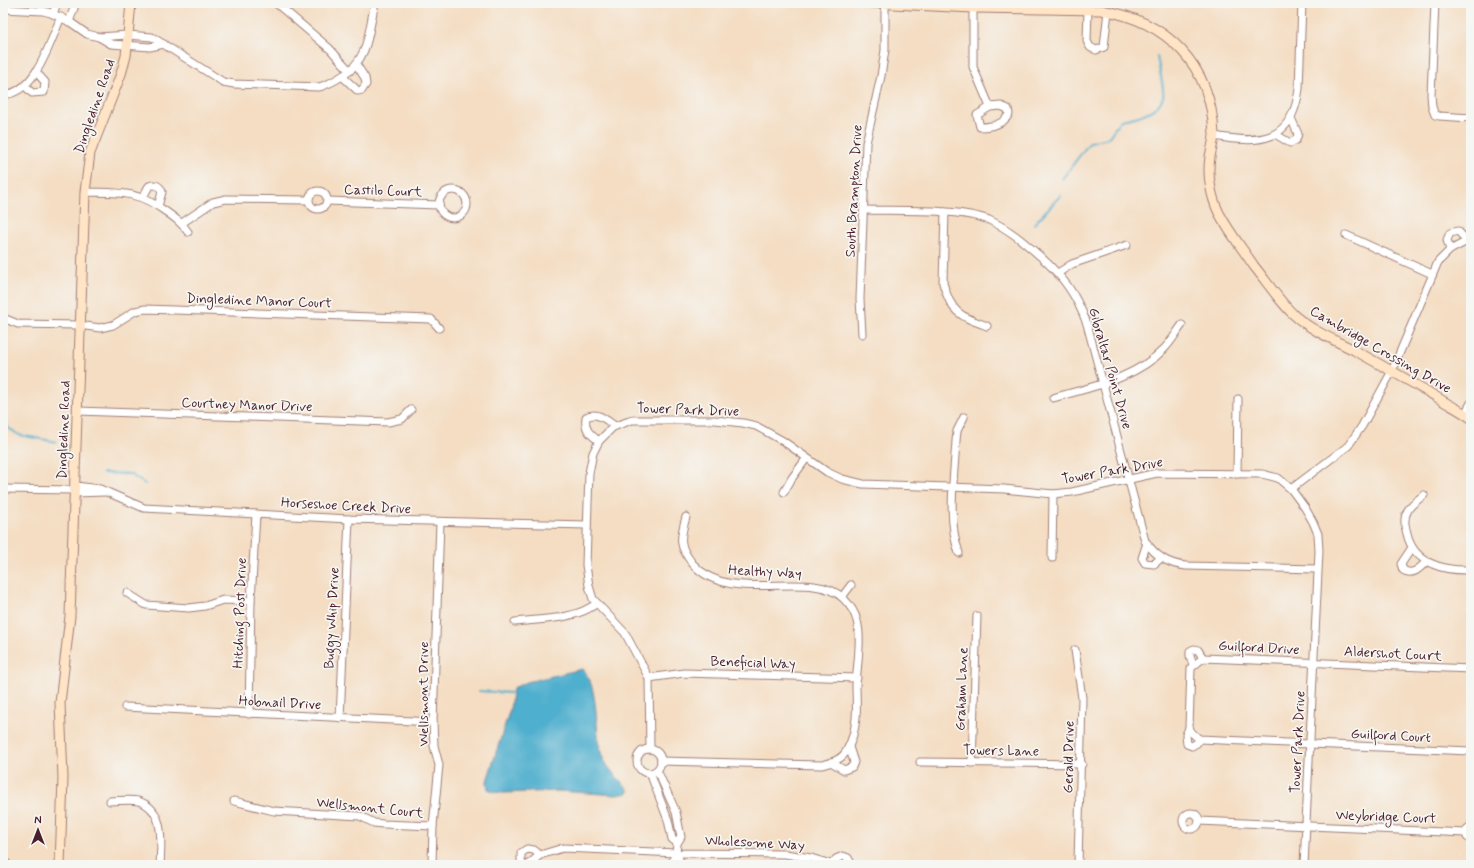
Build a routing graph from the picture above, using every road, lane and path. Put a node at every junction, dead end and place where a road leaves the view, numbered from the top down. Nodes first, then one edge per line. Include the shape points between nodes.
1 (58, 3) edge
2 (74, 3) edge
3 (130, 3) edge
4 (276, 3) edge
5 (375, 3) edge
6 (872, 3) edge
7 (885, 3) edge
8 (1302, 3) edge
9 (1434, 3) edge
10 (973, 5) edge
11 (1103, 8) edge
12 (3, 10) edge
13 (1088, 10) junction
14 (53, 14) junction
15 (61, 17) junction
16 (68, 22) junction
17 (128, 35) junction
18 (99, 37) junction
19 (164, 44) junction
20 (127, 46) junction
21 (356, 64) junction
22 (350, 71) junction
23 (36, 72) junction
24 (342, 76) junction
25 (25, 86) junction
26 (3, 95) edge
27 (990, 107) dead end
28 (1291, 118) junction
29 (1471, 118) edge
30 (1275, 134) junction
31 (1214, 136) junction
32 (85, 192) junction
33 (143, 197) junction
34 (308, 200) junction
35 (326, 201) junction
36 (439, 205) dead end
37 (158, 206) junction
38 (864, 210) junction
39 (945, 212) junction
40 (182, 223) junction
41 (188, 232) dead end
42 (1346, 235) dead end
43 (1469, 240) edge
44 (1127, 246) dead end
45 (1450, 250) junction
46 (1058, 273) junction
47 (1432, 274) junction
48 (3, 318) edge
49 (79, 325) junction
50 (1182, 325) dead end
51 (987, 326) dead end
52 (439, 328) dead end
53 (862, 334) dead end
54 (1392, 370) junction
55 (1103, 384) junction
56 (1053, 398) dead end
57 (1238, 399) dead end
58 (1471, 403) edge
59 (411, 410) dead end
60 (78, 411) junction
61 (1468, 416) edge
62 (964, 417) dead end
63 (615, 426) junction
64 (599, 441) junction
65 (806, 459) junction
66 (1237, 474) junction
67 (1128, 478) junction
68 (954, 487) junction
69 (3, 489) edge
70 (1291, 489) junction
71 (75, 490) junction
72 (784, 492) dead end
73 (1053, 494) junction
74 (1424, 495) dead end
75 (256, 514) junction
76 (686, 517) dead end
77 (349, 519) junction
78 (440, 522) junction
79 (587, 525) junction
80 (1146, 543) junction
81 (1411, 548) junction
82 (959, 553) dead end
83 (1052, 558) dead end
84 (1161, 558) junction
85 (1426, 562) junction
86 (1317, 568) junction
87 (1471, 570) edge
88 (851, 585) dead end
89 (127, 593) dead end
90 (842, 597) junction
91 (251, 601) junction
92 (596, 603) junction
93 (977, 616) dead end
94 (515, 622) dead end
95 (1075, 650) dead end
96 (1203, 658) junction
97 (1313, 662) junction
98 (1193, 665) junction
99 (1471, 669) edge
100 (649, 678) junction
101 (856, 678) junction
102 (125, 707) dead end
103 (249, 714) junction
104 (340, 718) junction
105 (433, 722) junction
106 (1189, 728) junction
107 (1199, 739) junction
108 (1310, 744) junction
109 (849, 746) junction
110 (650, 749) junction
111 (1471, 751) edge
112 (661, 761) junction
113 (831, 762) junction
114 (920, 762) dead end
115 (972, 762) junction
116 (1082, 764) junction
117 (654, 771) junction
118 (110, 801) dead end
119 (234, 801) dead end
120 (1199, 821) dead end
121 (433, 826) junction
122 (1306, 826) junction
123 (1471, 826) edge
124 (1466, 832) junction
125 (1471, 839) edge
126 (677, 853) junction
127 (540, 855) junction
128 (3, 859) edge
129 (833, 864) edge
130 (8, 865) edge
131 (60, 865) edge
132 (160, 865) edge
133 (432, 865) edge
134 (523, 865) edge
135 (528, 865) edge
136 (672, 865) edge
137 (682, 865) edge
138 (852, 865) edge
139 (1078, 865) edge
140 (1304, 865) edge

1 - 14 street
2 - 16 street
3 - 17 street, Dingledine Road
4 - 22 street via 330,49
5 - 21 street via 368,43
6 - 7 street, Cambridge Crossing Drive
7 - 10 street, Cambridge Crossing Drive
7 - 38 street, South Brampton Drive via 885,50 866,143
8 - 28 street via 1299,89
9 - 29 street via 1432,107 1439,116
10 - 13 street, Cambridge Crossing Drive
10 - 27 street via 973,67
11 - 13 street, Cambridge Crossing Drive
11 - 13 street via 1104,47 1096,50 1090,47 1087,41
11 - 31 street, Cambridge Crossing Drive via 1163,33 1185,54 1194,65 1211,104
12 - 14 street via 43,11
14 - 15 street
15 - 16 street
15 - 23 street
16 - 18 street via 87,34
17 - 18 street
17 - 19 street via 152,37
17 - 20 street, Dingledine Road
18 - 20 street via 111,44
19 - 20 street via 150,47
19 - 24 street via 209,74 234,84 308,88 322,86
20 - 32 street, Dingledine Road via 121,74 90,153
21 - 22 street
21 - 24 street via 365,78 366,84 362,90 358,91
22 - 24 street
23 - 25 street
23 - 25 street via 45,82 44,92 32,93
25 - 26 street
28 - 30 street via 1285,127
28 - 30 street via 1298,134 1296,140 1290,142
30 - 31 street via 1247,141
31 - 54 street, Cambridge Crossing Drive via 1210,159 1213,198 1230,232 1273,291 1304,322
32 - 33 street via 120,192
32 - 49 street, Dingledine Road
33 - 37 street
33 - 37 street via 149,186 160,187 162,192
34 - 35 street, Castilo Court via 312,208 318,209 323,207
34 - 35 street, Castilo Court via 311,194 319,191 324,194
34 - 40 street, Castilo Court via 226,199 213,202
35 - 36 street, Castilo Court
37 - 40 street
38 - 39 street, Gibraltar Point Drive
38 - 53 street, South Brampton Drive via 860,299
39 - 46 street, Gibraltar Point Drive via 981,218 1004,228
39 - 51 street via 945,291 959,314
40 - 41 street
42 - 47 street
43 - 45 street
43 - 45 street via 1458,231 1450,233 1447,240
44 - 46 street via 1072,264
45 - 47 street via 1438,262
46 - 55 street, Gibraltar Point Drive via 1081,306
47 - 54 street
48 - 49 street, Dingledine Manor Court via 18,324
49 - 52 street, Dingledine Manor Court via 100,328 114,325 135,311 145,309 431,319
49 - 60 street, Dingledine Road
50 - 55 street via 1164,349 1150,361 1128,374
54 - 61 street, Cambridge Crossing Drive
54 - 70 street via 1362,426 1348,446
55 - 56 street
55 - 67 street, Gibraltar Point Drive
57 - 66 street
58 - 61 street
59 - 60 street, Courtney Manor Drive via 402,419 388,422
60 - 71 street, Dingledine Road
62 - 68 street via 957,431
63 - 64 street, Tower Park Drive
63 - 64 street via 600,416 586,417 585,427
63 - 65 street, Tower Park Drive via 641,419 743,423 756,426 784,441
64 - 79 street, Tower Park Drive via 590,462
65 - 68 street, Tower Park Drive via 842,479 863,484
65 - 72 street
66 - 67 street, Tower Park Drive via 1158,473
66 - 70 street, Tower Park Drive via 1278,478
67 - 73 street, Tower Park Drive
67 - 80 street, Gibraltar Point Drive
68 - 73 street, Tower Park Drive
68 - 82 street via 952,530
69 - 71 street, Horseshoe Creek Drive
70 - 86 street, Tower Park Drive via 1314,522 1318,534
71 - 75 street, Horseshoe Creek Drive via 107,492 144,508
71 - 131 street, Dingledine Road via 70,616 60,702 63,778
73 - 83 street
74 - 81 street via 1408,509 1406,516 1406,530
75 - 77 street, Horseshoe Creek Drive
75 - 91 street, Hitching Post Drive
76 - 90 street, Healthy Way via 681,546 695,566 713,579 734,584 819,588
77 - 78 street, Horseshoe Creek Drive
77 - 104 street, Buggy Whip Drive
78 - 79 street, Horseshoe Creek Drive
78 - 105 street, Wellsmont Drive
79 - 92 street, Tower Park Drive via 586,565 589,586
80 - 84 street, Gibraltar Point Drive
80 - 84 street, Gibraltar Point Drive via 1143,561 1151,564
81 - 85 street
81 - 85 street via 1401,564 1403,570 1418,570
84 - 86 street, Gibraltar Point Drive via 1186,566
85 - 87 street via 1439,568
86 - 97 street, Tower Park Drive
88 - 90 street
89 - 91 street via 146,604 189,608 223,600
90 - 101 street, Healthy Way via 855,613 858,622
91 - 103 street, Hitching Post Drive
92 - 94 street via 578,615
92 - 100 street, Tower Park Drive via 624,633
93 - 115 street, Graham Lane
95 - 116 street, Gerald Drive via 1082,696
96 - 97 street, Guilford Drive
96 - 98 street, Guilford Drive
96 - 98 street, Guilford Drive via 1198,650 1190,651
97 - 99 street, Aldershot Court
97 - 108 street, Tower Park Drive
98 - 106 street, Guilford Drive via 1190,677
100 - 101 street, Beneficial Way via 684,673
100 - 110 street, Tower Park Drive
101 - 109 street, Healthy Way via 856,718
102 - 103 street, Hobnail Drive
103 - 104 street, Hobnail Drive
104 - 105 street, Hobnail Drive
105 - 121 street, Wellsmont Drive via 434,746 439,765
106 - 107 street
106 - 107 street, Guilford Drive via 1186,735 1187,744 1192,746
107 - 108 street, Guilford Drive
108 - 111 street, Guilford Court
108 - 122 street, Tower Park Drive
109 - 113 street, Healthy Way via 838,760
109 - 113 street, Healthy Way via 854,762 852,767 844,770
110 - 112 street via 657,752
110 - 117 street via 643,751 638,761 640,768
112 - 113 street, Healthy Way via 796,765 822,765
112 - 117 street
114 - 115 street, Towers Lane
115 - 116 street, Towers Lane
116 - 139 street, Gerald Drive
117 - 126 street via 672,839 677,843
118 - 132 street via 137,801 155,814 160,829
119 - 121 street, Wellsmont Court via 274,811 360,816 374,823
120 - 122 street, Weybridge Court
121 - 133 street, Wellsmont Drive
122 - 124 street, Weybridge Court
122 - 140 street, Tower Park Drive
123 - 124 street
124 - 125 street via 1467,837
126 - 127 street, Wholesome Way via 563,848
126 - 129 street, Wholesome Way via 785,854
126 - 136 street
126 - 137 street
127 - 134 street via 534,850 527,849 521,853
127 - 135 street
128 - 130 street
129 - 138 street, Wholesome Way via 836,859 843,856 848,858

